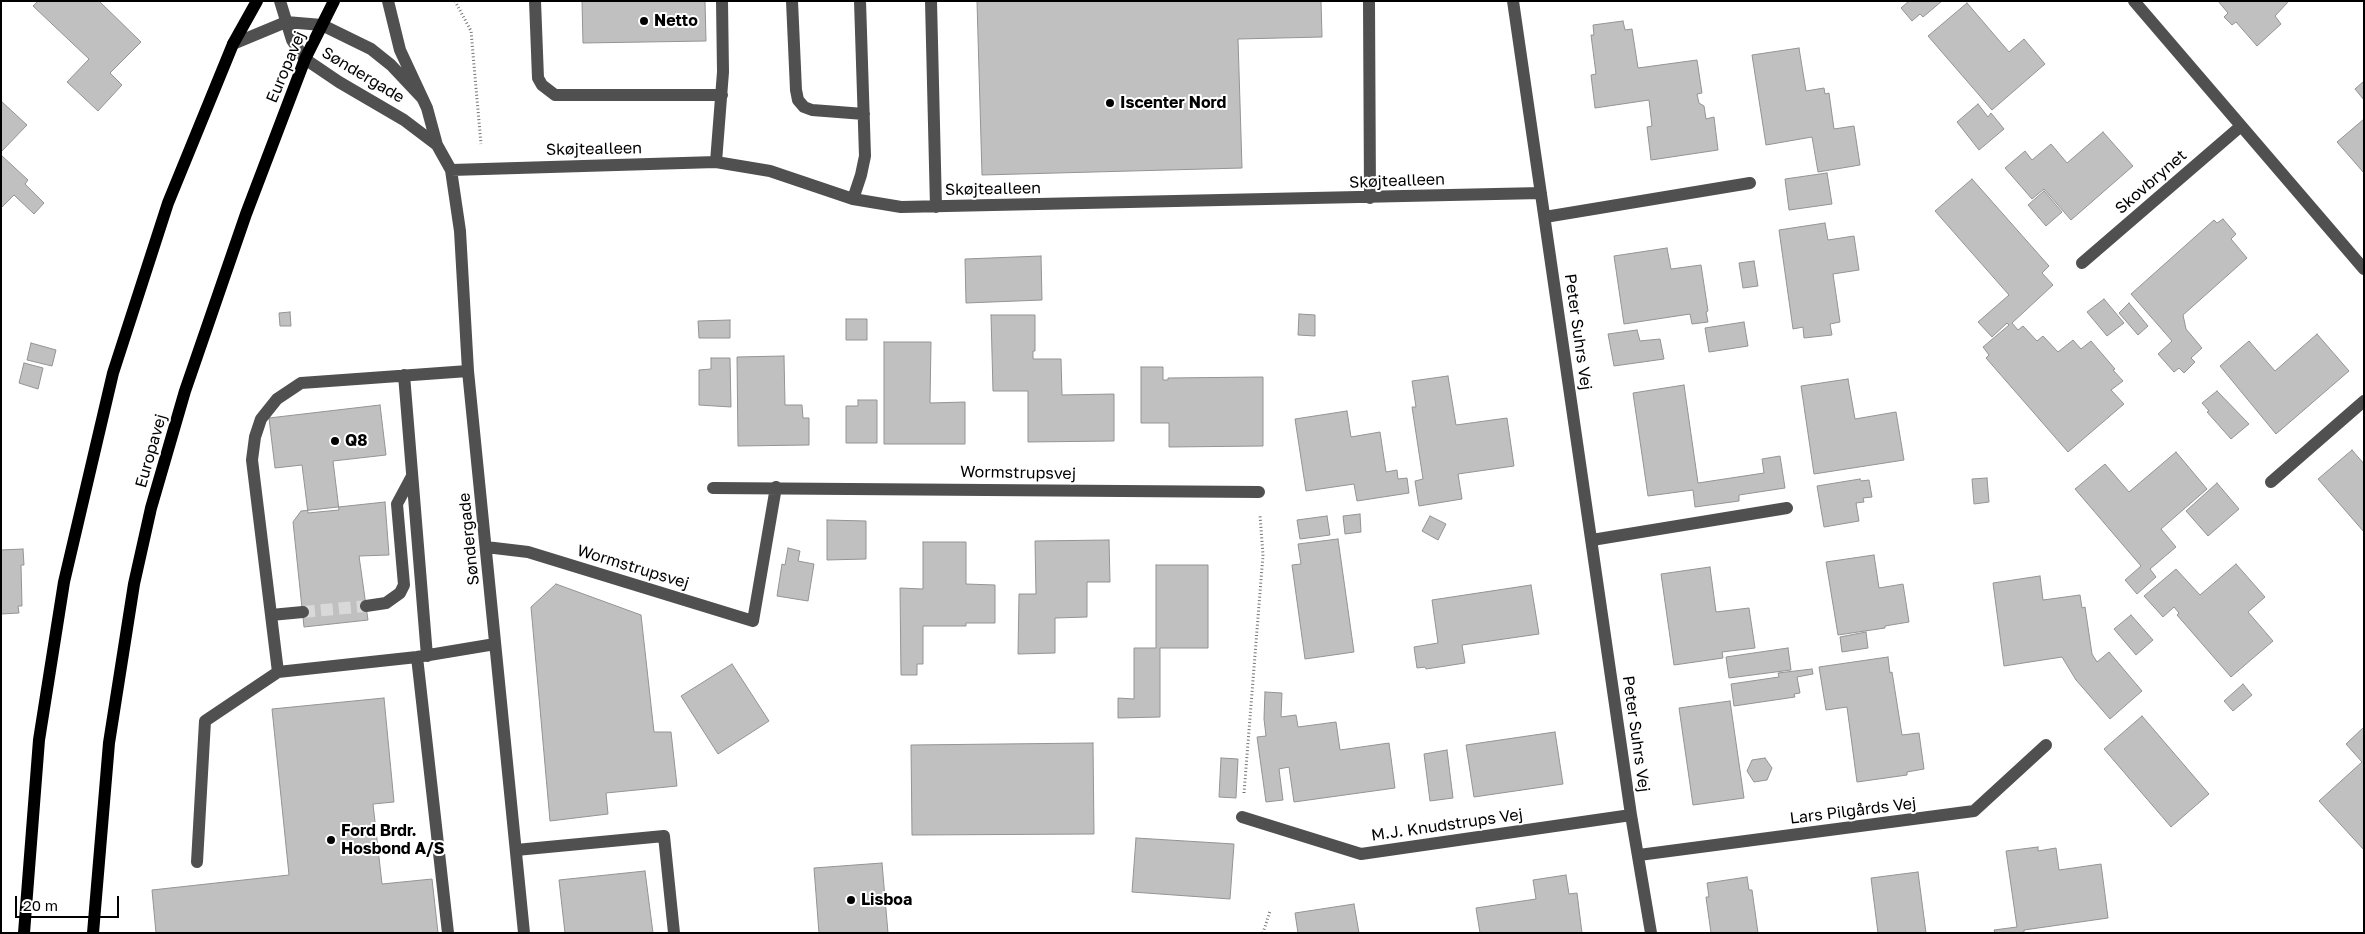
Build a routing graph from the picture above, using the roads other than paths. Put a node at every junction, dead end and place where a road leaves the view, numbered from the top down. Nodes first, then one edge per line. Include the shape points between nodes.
1 (256, 1) edge
2 (280, 1) edge
3 (334, 1) edge
4 (388, 1) edge
5 (535, 1) edge
6 (722, 1) edge
7 (792, 1) edge
8 (860, 1) edge
9 (931, 1) edge
10 (1369, 1) edge
11 (1513, 1) edge
12 (2134, 1) edge
13 (286, 22) junction
14 (322, 25) junction
15 (233, 44) junction
16 (305, 59) junction
17 (722, 95) junction
18 (423, 99) junction
19 (864, 114) junction
20 (2241, 126) junction
21 (437, 145) junction
22 (716, 162) junction
23 (451, 170) junction
24 (1750, 183) dead end
25 (1541, 193) junction
26 (1370, 198) junction
27 (853, 199) junction
28 (936, 207) junction
29 (1545, 217) junction
30 (2082, 263) dead end
31 (2364, 269) edge
32 (468, 371) junction
33 (404, 375) junction
34 (2364, 401) edge
35 (412, 476) junction
36 (2271, 482) dead end
37 (776, 487) junction
38 (713, 488) dead end
39 (1259, 492) road end
40 (1787, 508) dead end
41 (1592, 540) junction
42 (486, 547) junction
43 (366, 606) tunnel mouth
44 (302, 612) tunnel mouth
45 (271, 615) junction
46 (495, 644) junction
47 (422, 657) junction
48 (278, 672) junction
49 (2046, 745) dead end
50 (1631, 816) junction
51 (1242, 817) road end
52 (516, 850) junction
53 (1639, 855) junction
54 (197, 862) dead end
55 (24, 933) edge
56 (93, 933) edge
57 (448, 933) edge
58 (524, 933) edge
59 (674, 933) edge
60 (1650, 933) edge

1 - 15 main road
2 - 13 street, Søndergade
3 - 14 main road, Europavej
4 - 18 street, Søndergade via 400,50
5 - 17 street via 538,78 555,95
6 - 17 street
7 - 19 street via 798,100 812,110
8 - 19 street
9 - 28 street
10 - 26 street
11 - 25 street, Peter Suhrs Vej
12 - 20 street
13 - 14 street, Søndergade
13 - 15 street, Søndergade
13 - 16 street, Søndergade via 292,40
14 - 16 main road, Europavej
14 - 18 street, Søndergade via 371,49
15 - 55 main road via 168,203 108,392 62,591 40,740
16 - 21 street, Søndergade via 404,120
16 - 56 main road, Europavej via 246,214 188,381 151,508 134,584 109,743
17 - 22 street
18 - 21 street, Søndergade
19 - 27 street via 864,166
20 - 30 street, Skovbrynet
20 - 31 street
21 - 23 street, Søndergade
22 - 23 street, Skøjtealleen
22 - 27 street, Skøjtealleen via 770,171
23 - 32 street, Søndergade via 460,231
24 - 29 street
25 - 26 street, Skøjtealleen
25 - 29 street, Peter Suhrs Vej
26 - 28 street, Skøjtealleen
27 - 28 street, Skøjtealleen via 901,207
29 - 41 street, Peter Suhrs Vej
32 - 33 street
32 - 42 street, Søndergade
33 - 35 street
33 - 45 street via 301,384 278,399 261,419 252,460
34 - 36 street
35 - 43 street via 397,504 404,585 400,594 386,603
35 - 47 street
37 - 38 street, Wormstrupsvej
37 - 39 street, Wormstrupsvej
37 - 42 street, Wormstrupsvej via 753,621 528,552
40 - 41 street
41 - 50 street, Peter Suhrs Vej
42 - 46 street, Søndergade
44 - 45 street
45 - 48 street
46 - 47 street
46 - 52 street, Søndergade
47 - 48 street
47 - 57 street
48 - 54 street via 205,721
49 - 53 street, Lars Pilgårds Vej via 1974,812
50 - 51 street, M.J. Knudstrups Vej via 1360,854
50 - 53 street, Peter Suhrs Vej
52 - 58 street, Søndergade
52 - 59 street via 664,836
53 - 60 street, Peter Suhrs Vej

